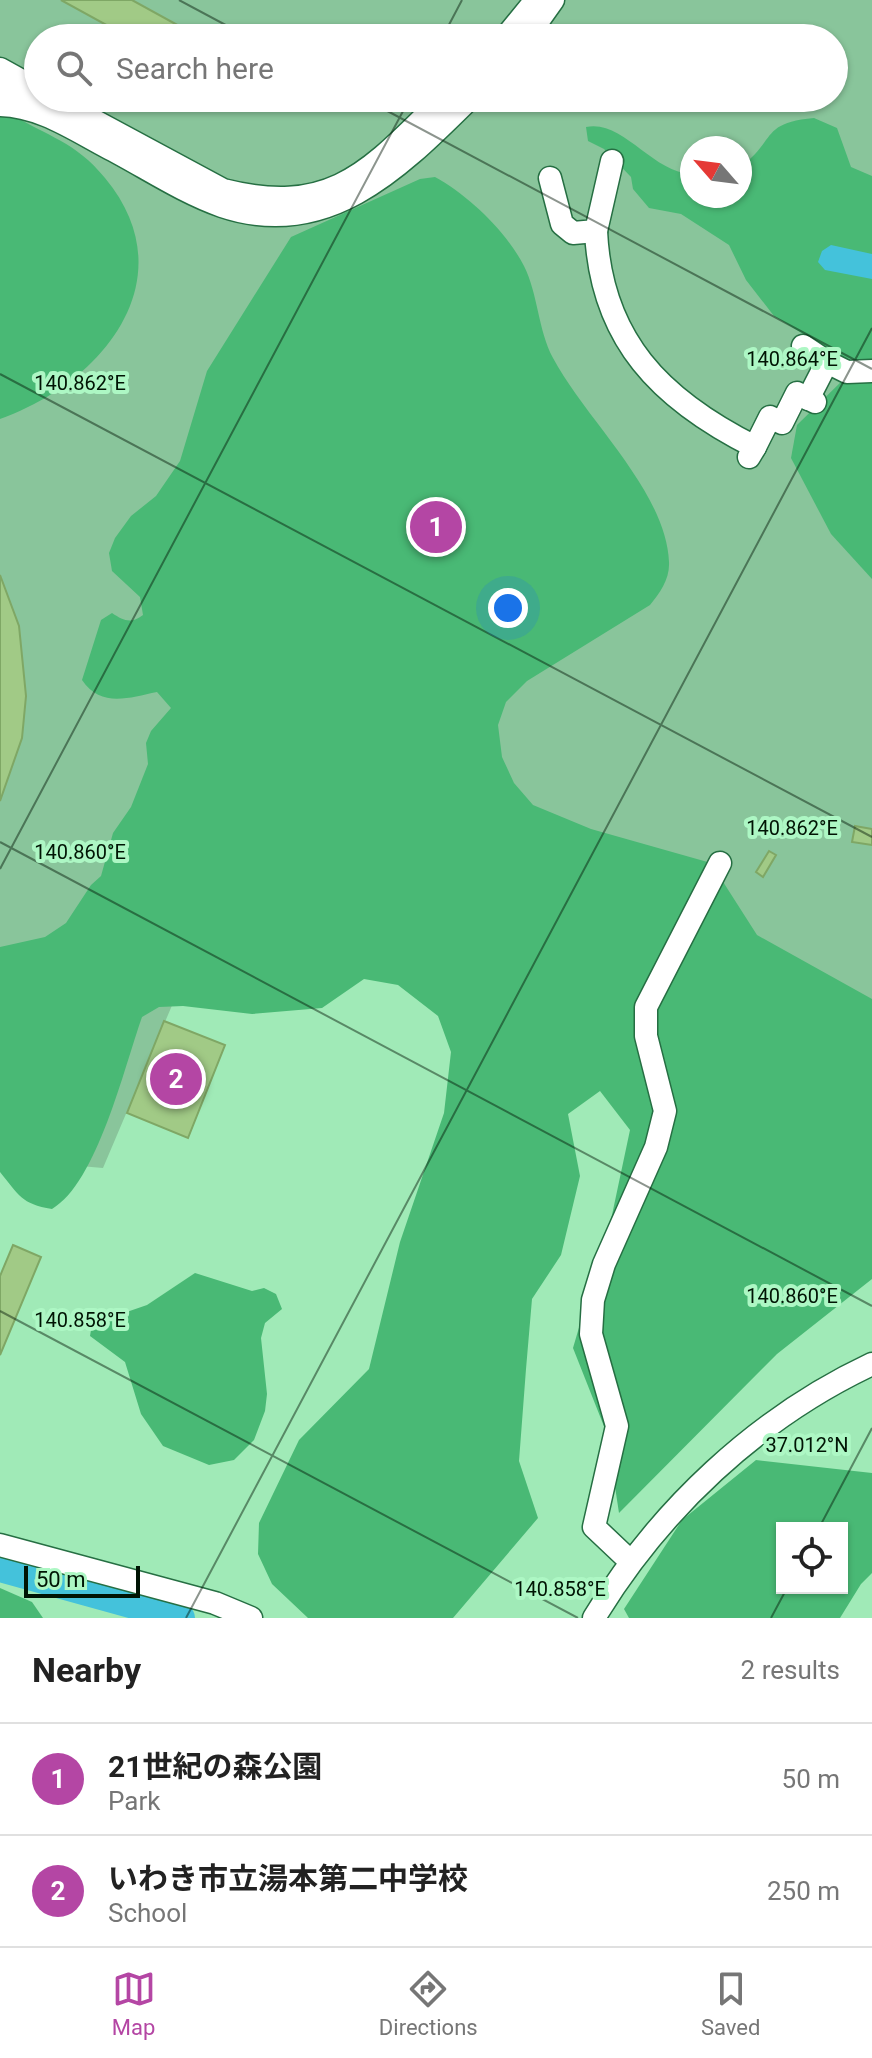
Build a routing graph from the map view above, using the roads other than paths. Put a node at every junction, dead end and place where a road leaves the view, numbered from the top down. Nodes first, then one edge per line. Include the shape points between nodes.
1 (536, 0) edge
2 (553, 0) edge
3 (516, 24) edge
4 (536, 24) edge
5 (0, 69) edge
6 (24, 82) edge
7 (0, 90) edge
8 (24, 95) edge
9 (0, 105) edge
10 (24, 109) edge
11 (38, 112) edge
12 (78, 112) edge
13 (429, 112) edge
14 (454, 112) edge
15 (612, 161) dead end
16 (550, 178) dead end
17 (596, 231) junction
18 (803, 346) dead end
19 (827, 362) junction
20 (872, 371) edge
21 (720, 863) dead end
22 (872, 1364) edge
23 (0, 1545) edge
24 (631, 1562) junction
25 (245, 1616) edge
26 (594, 1618) edge

1 - 3 street
2 - 4 street
5 - 6 street
7 - 8 street
9 - 10 street
11 - 14 street via 223,206 285,215 368,189
12 - 13 street via 223,190 253,197 294,197 332,190 368,171
15 - 17 street
16 - 17 street via 562,224 573,233
17 - 19 street via 605,298 637,358 676,399 752,452 770,417 782,423 797,393 811,400
18 - 19 street
19 - 20 street via 847,372
21 - 24 street via 646,1007 646,1036 665,1111 656,1147 593,1300 591,1334 617,1426 594,1527
22 - 24 street via 812,1397 724,1462
23 - 25 street
24 - 26 street

